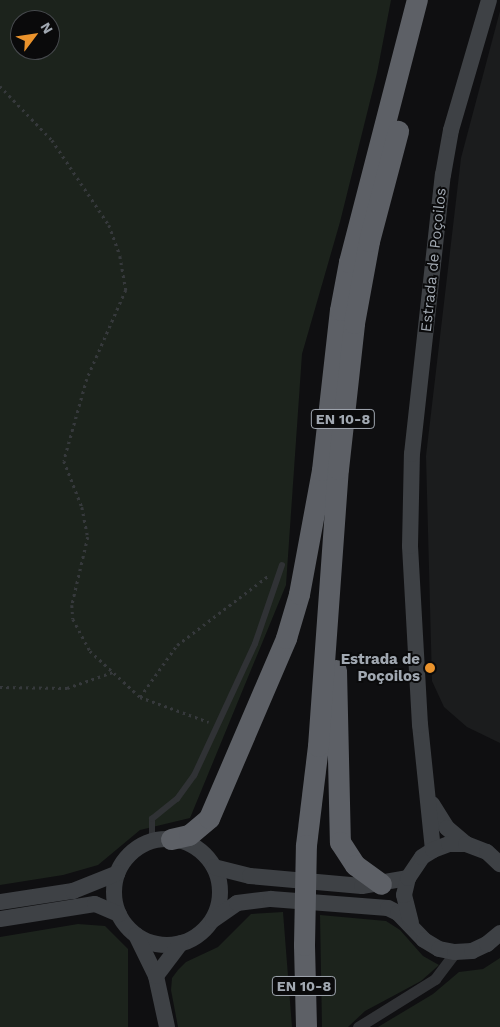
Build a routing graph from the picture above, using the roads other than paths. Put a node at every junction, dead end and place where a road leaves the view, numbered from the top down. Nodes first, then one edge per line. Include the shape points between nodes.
1 (417, 0) edge
2 (431, 0) edge
3 (489, 0) edge
4 (330, 470) junction
5 (282, 565) road end
6 (426, 794) junction
7 (161, 840) junction
8 (466, 844) junction
9 (433, 850) junction
10 (493, 852) edge
11 (500, 864) edge
12 (214, 866) junction
13 (118, 873) junction
14 (408, 878) junction
15 (381, 884) junction
16 (0, 902) edge
17 (119, 914) junction
18 (0, 919) edge
19 (212, 921) junction
20 (413, 927) junction
21 (500, 933) edge
22 (136, 934) junction
23 (181, 943) junction
24 (455, 952) junction
25 (156, 976) junction
26 (167, 1027) edge
27 (306, 1027) edge
28 (358, 1027) edge

1 - 4 highway, EN 10-8 via 349,262 339,319
2 - 4 highway, EN 10-8 via 369,241
3 - 6 main road, Estrada de Poçoilos via 451,130 443,175 412,454 410,546
4 - 7 highway via 298,594 268,682 209,818 189,835
4 - 15 highway via 338,829 346,855
4 - 27 highway, EN 10-8, bridge via 307,734
5 - 7 lane via 255,644 186,789 152,819
6 - 8 main road, Estrada de Poçoilos via 447,828
6 - 9 main road, Estrada de Poçoilos
7 - 12 main road via 196,847
7 - 13 main road via 135,850
8 - 9 main road, Estrada de Poçoilos via 449,844
8 - 10 main road, Estrada de Poçoilos
9 - 14 main road, Estrada de Poçoilos via 422,857
10 - 11 main road, Estrada de Poçoilos
12 - 15 main road via 250,876 362,886
12 - 19 main road via 220,894
13 - 16 main road via 73,891
13 - 17 main road via 114,893
14 - 15 main road
14 - 20 main road, Estrada de Poçoilos via 404,895 406,912
17 - 18 main road via 95,904
17 - 22 main road
19 - 20 main road via 237,903 271,899 378,906 398,913
19 - 23 main road via 202,933
20 - 24 main road via 439,949
21 - 24 main road via 472,951
22 - 23 main road via 153,943
22 - 25 main road
23 - 25 main road
24 - 28 street via 435,980
25 - 26 main road

